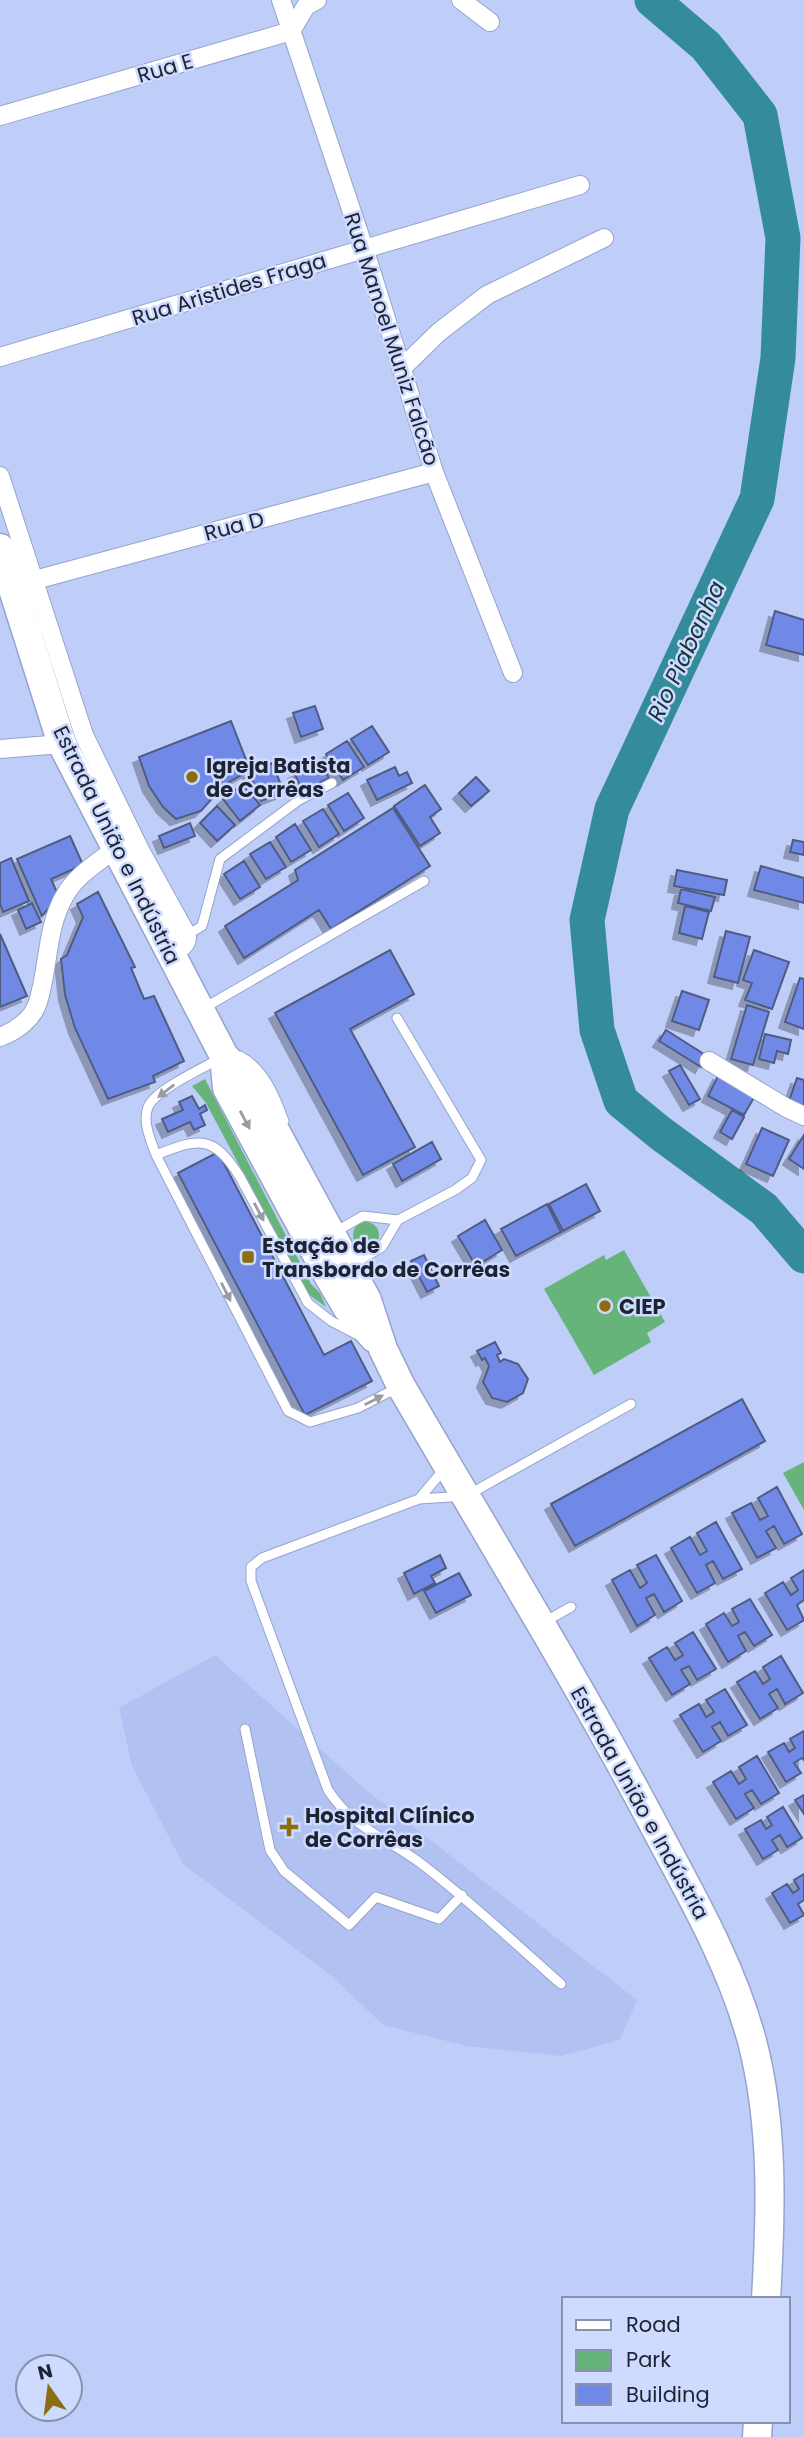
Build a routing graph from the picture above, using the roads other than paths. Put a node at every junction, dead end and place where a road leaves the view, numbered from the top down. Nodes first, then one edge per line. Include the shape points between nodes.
1 (281, 0) edge
2 (317, 0) edge
3 (461, 0) edge
4 (490, 22) dead end
5 (291, 31) junction
6 (0, 116) edge
7 (580, 185) dead end
8 (604, 238) dead end
9 (364, 248) junction
10 (0, 357) edge
11 (401, 369) junction
12 (434, 472) junction
13 (0, 477) edge
14 (3, 562) edge
15 (35, 580) junction
16 (513, 673) dead end
17 (62, 744) junction
18 (0, 749) edge
19 (332, 783) dead end
20 (115, 849) junction
21 (424, 881) dead end
22 (179, 944) junction
23 (200, 1011) junction
24 (397, 1018) dead end
25 (0, 1037) edge
26 (224, 1056) junction
27 (709, 1061) dead end
28 (804, 1116) edge
29 (156, 1155) junction
30 (398, 1220) junction
31 (322, 1240) junction
32 (339, 1272) junction
33 (383, 1349) junction
34 (401, 1386) junction
35 (631, 1404) dead end
36 (447, 1466) junction
37 (466, 1496) junction
38 (419, 1499) junction
39 (571, 1607) dead end
40 (540, 1624) junction
41 (245, 1729) dead end
42 (462, 1895) junction
43 (561, 1984) dead end
44 (766, 2297) edge

1 - 5 street, Rua Manoel Muniz Falcão
2 - 5 street via 306,6
3 - 4 street
5 - 6 street, Rua E
5 - 9 street, Rua Manoel Muniz Falcão
7 - 9 street, Rua Aristides Fraga
8 - 11 street via 487,295
9 - 10 street, Rua Aristides Fraga
9 - 11 street, Rua Manoel Muniz Falcão
11 - 12 street, Rua Manoel Muniz Falcão
12 - 15 street, Rua D
12 - 16 street, Rua Manoel Muniz Falcão
13 - 15 street
14 - 17 main road, Estrada União e Indústria
15 - 22 street via 85,736
17 - 18 street
17 - 20 main road, Estrada União e Indústria
19 - 22 lane via 299,800 220,859 202,926
20 - 22 main road, Estrada União e Indústria
20 - 25 street via 79,877 65,896 55,918 38,1004 24,1024
21 - 23 lane
22 - 23 main road, Estrada União e Indústria
23 - 26 main road, Estrada União e Indústria
24 - 30 lane via 481,1160 472,1178 455,1191
26 -> 29 lane via 165,1089 148,1107 146,1128
26 - 31 main road, Estrada União e Indústria via 247,1079 304,1185
26 -> 31 main road, Estrada União e Indústria via 228,1088
27 - 28 street
29 -> 33 lane via 185,1143 204,1143 217,1149 240,1177 308,1303
29 -> 34 lane via 288,1411 310,1422 358,1408
30 - 31 lane via 363,1216
30 - 32 lane via 382,1247
31 - 32 main road, Estrada União e Indústria
32 - 33 main road, Estrada União e Indústria via 367,1300
33 - 34 main road, Estrada União e Indústria
34 - 36 main road, Estrada União e Indústria
35 - 37 lane
36 - 37 main road, Estrada União e Indústria
36 - 38 lane
37 - 38 lane
37 - 40 main road, Estrada União e Indústria
38 - 42 lane via 262,1558 251,1567 251,1581 328,1790 341,1810
39 - 40 lane
40 - 44 main road, Estrada União e Indústria via 600,1725 737,1990 752,2044 769,2154
41 - 42 lane via 270,1850 284,1871 349,1926 376,1897 439,1919
42 - 43 lane

